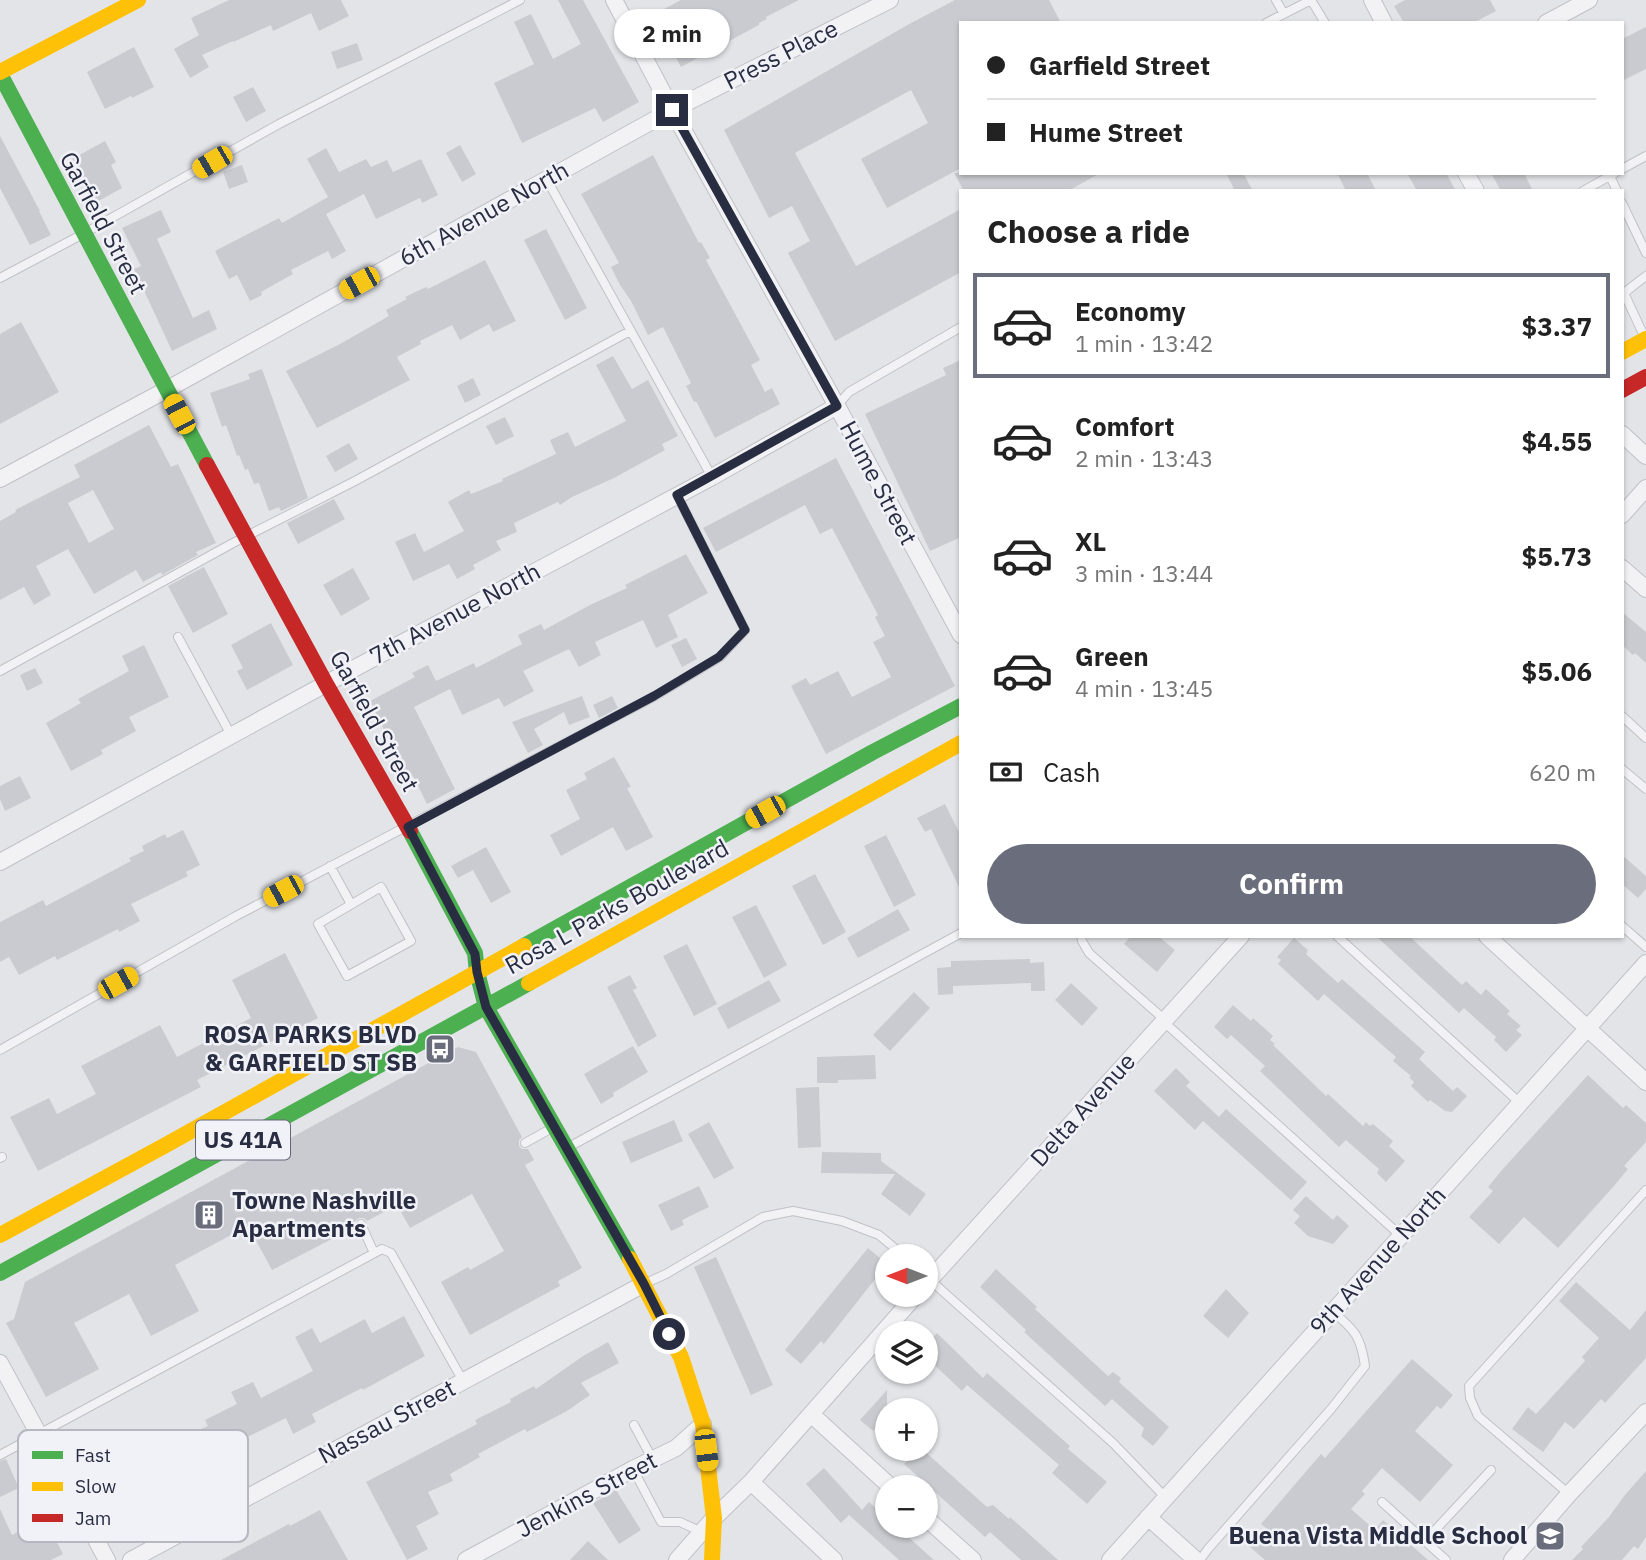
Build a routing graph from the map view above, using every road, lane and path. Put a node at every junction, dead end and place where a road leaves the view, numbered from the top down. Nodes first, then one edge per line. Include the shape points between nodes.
1 (138, 0) edge
2 (520, 0) edge
3 (614, 0) edge
4 (890, 0) edge
5 (1276, 0) edge
6 (1311, 0) edge
7 (1372, 0) edge
8 (1590, 0) edge
9 (1284, 14) junction
10 (1270, 21) edge
11 (1324, 21) edge
12 (1383, 21) edge
13 (1550, 21) edge
14 (0, 73) edge
15 (672, 110) junction
16 (1646, 156) edge
17 (1624, 168) edge
18 (1612, 175) edge
19 (547, 180) junction
20 (1587, 189) edge
21 (1624, 206) edge
22 (83, 234) junction
23 (1646, 253) edge
24 (1646, 276) edge
25 (0, 278) edge
26 (959, 328) edge
27 (630, 331) junction
28 (1646, 339) edge
29 (1624, 351) edge
30 (1646, 377) edge
31 (1624, 389) edge
32 (166, 390) junction
33 (837, 406) junction
34 (1624, 437) edge
35 (1646, 456) edge
36 (712, 477) junction
37 (0, 478) edge
38 (1646, 488) edge
39 (677, 495) junction
40 (1624, 513) edge
41 (245, 537) junction
42 (1624, 570) edge
43 (1646, 589) edge
44 (959, 631) edge
45 (178, 637) dead end
46 (0, 671) edge
47 (326, 684) junction
48 (959, 707) edge
49 (1624, 718) edge
50 (231, 735) junction
51 (1646, 738) edge
52 (959, 744) edge
53 (1624, 771) edge
54 (1646, 789) edge
55 (408, 827) junction
56 (0, 862) edge
57 (330, 866) junction
58 (351, 904) junction
59 (1624, 928) edge
60 (959, 934) edge
61 (1082, 938) edge
62 (1239, 938) edge
63 (1339, 938) edge
64 (1489, 938) edge
65 (1646, 947) edge
66 (1646, 963) edge
67 (477, 972) junction
68 (486, 1007) junction
69 (1164, 1021) junction
70 (1588, 1028) junction
71 (0, 1050) edge
72 (1646, 1082) edge
73 (1520, 1103) junction
74 (555, 1127) junction
75 (525, 1143) dead end
76 (567, 1148) junction
77 (1646, 1190) edge
78 (360, 1224) dead end
79 (0, 1235) edge
80 (1401, 1236) junction
81 (889, 1244) edge
82 (374, 1253) junction
83 (938, 1268) edge
84 (0, 1273) edge
85 (644, 1284) junction
86 (938, 1290) edge
87 (905, 1307) edge
88 (1333, 1312) junction
89 (0, 1363) edge
90 (463, 1381) junction
91 (1646, 1412) edge
92 (811, 1414) junction
93 (703, 1424) junction
94 (634, 1425) dead end
95 (36, 1430) edge
96 (45, 1430) edge
97 (18, 1445) edge
98 (0, 1455) edge
99 (653, 1460) junction
100 (633, 1469) junction
101 (1491, 1470) dead end
102 (878, 1475) edge
103 (751, 1482) junction
104 (1569, 1494) junction
105 (248, 1497) edge
106 (1166, 1497) junction
107 (1382, 1502) dead end
108 (1149, 1517) junction
109 (714, 1518) junction
110 (938, 1529) edge
111 (702, 1532) junction
112 (1425, 1541) junction
113 (97, 1542) edge
114 (164, 1542) edge
115 (107, 1560) edge
116 (131, 1560) edge
117 (466, 1560) edge
118 (677, 1560) edge
119 (712, 1560) edge
120 (834, 1560) edge
121 (973, 1560) edge
122 (1110, 1560) edge
123 (1198, 1560) edge
124 (1446, 1560) edge
125 (1512, 1560) edge

1 - 14 main road
2 - 22 lane via 279,124
3 - 15 street, Hume Street
4 - 15 street, Press Place
5 - 9 lane
6 - 9 lane
6 - 11 lane
7 - 12 street
8 - 13 street
9 - 10 lane
14 - 22 main road, Garfield Street
15 - 19 street, 6th Avenue North
15 - 33 street, Hume Street
16 - 17 lane
18 - 20 lane
19 - 27 lane
19 - 32 street, 6th Avenue North
21 - 23 lane
22 - 25 lane
22 - 32 main road, Garfield Street
24 - 28 lane via 1624,293
26 - 33 lane via 849,392
27 - 36 lane
27 - 41 lane
28 - 29 main road
30 - 31 main road
32 - 37 street, 6th Avenue North
32 - 41 main road, Garfield Street
33 - 36 street, 7th Avenue North
33 - 44 street, Hume Street
34 - 35 street
36 - 39 street, 7th Avenue North
38 - 40 street
39 - 47 street, 7th Avenue North
39 - 55 lane via 745,630 719,657 654,696
41 - 46 lane
41 - 47 main road, Garfield Street
42 - 43 street
45 - 50 lane
47 - 50 street, 7th Avenue North
47 - 55 main road, Garfield Street
48 - 67 main road, Rosa L Parks Boulevard / US 41A
49 - 51 lane
50 - 56 street, 7th Avenue North
52 - 68 main road, Rosa L Parks Boulevard / US 41A
53 - 54 lane
55 - 57 lane
55 - 67 main road, Garfield Street via 475,954
57 - 58 lane
57 - 71 lane
58 - 58 lane via 381,887 411,941 347,976 318,924
59 - 65 lane
60 - 76 lane
61 - 69 lane via 1089,953
62 - 69 street, Delta Avenue
63 - 73 lane
64 - 70 street
66 - 70 street, 9th Avenue North
67 - 68 main road, Garfield Street
67 - 79 main road, Rosa L Parks Boulevard / US 41A
68 - 74 main road, Garfield Street
68 - 84 main road, Rosa L Parks Boulevard / US 41A
69 - 80 lane
69 - 83 street, Delta Avenue
70 - 72 street
70 - 73 street, 9th Avenue North
73 - 80 street, 9th Avenue North
74 - 75 lane
74 - 76 main road, Garfield Street
76 - 85 main road, Garfield Street
77 - 104 lane via 1469,1386 1478,1416
78 - 82 lane
80 - 88 street, 9th Avenue North
81 - 85 lane via 842,1221 793,1211 762,1217
82 - 90 lane via 382,1249 391,1253
82 - 96 lane
85 - 90 street, Nassau Street
85 - 93 main road, Garfield Street via 681,1357
86 - 106 lane via 1113,1443
87 - 92 street
88 - 106 street, 9th Avenue North
88 - 123 lane via 1350,1326 1362,1345 1365,1366
89 - 95 street
90 - 105 street, Nassau Street
91 - 104 street
92 - 102 street
92 - 103 street
93 - 99 street, Jenkins Street via 677,1448
93 - 109 main road, Garfield Street
94 - 99 lane
97 - 98 lane
99 - 100 street, Jenkins Street
100 - 111 lane via 661,1522 680,1522
100 - 117 street, Jenkins Street
101 - 112 lane
103 - 109 street
103 - 120 street
104 - 125 street
106 - 108 street, 9th Avenue North
107 - 112 lane
108 - 122 street, 9th Avenue North
108 - 123 street
109 - 111 street
109 - 119 main road, Garfield Street
110 - 121 street
111 - 118 street
112 - 124 lane
113 - 115 street
114 - 116 street, Nassau Street

